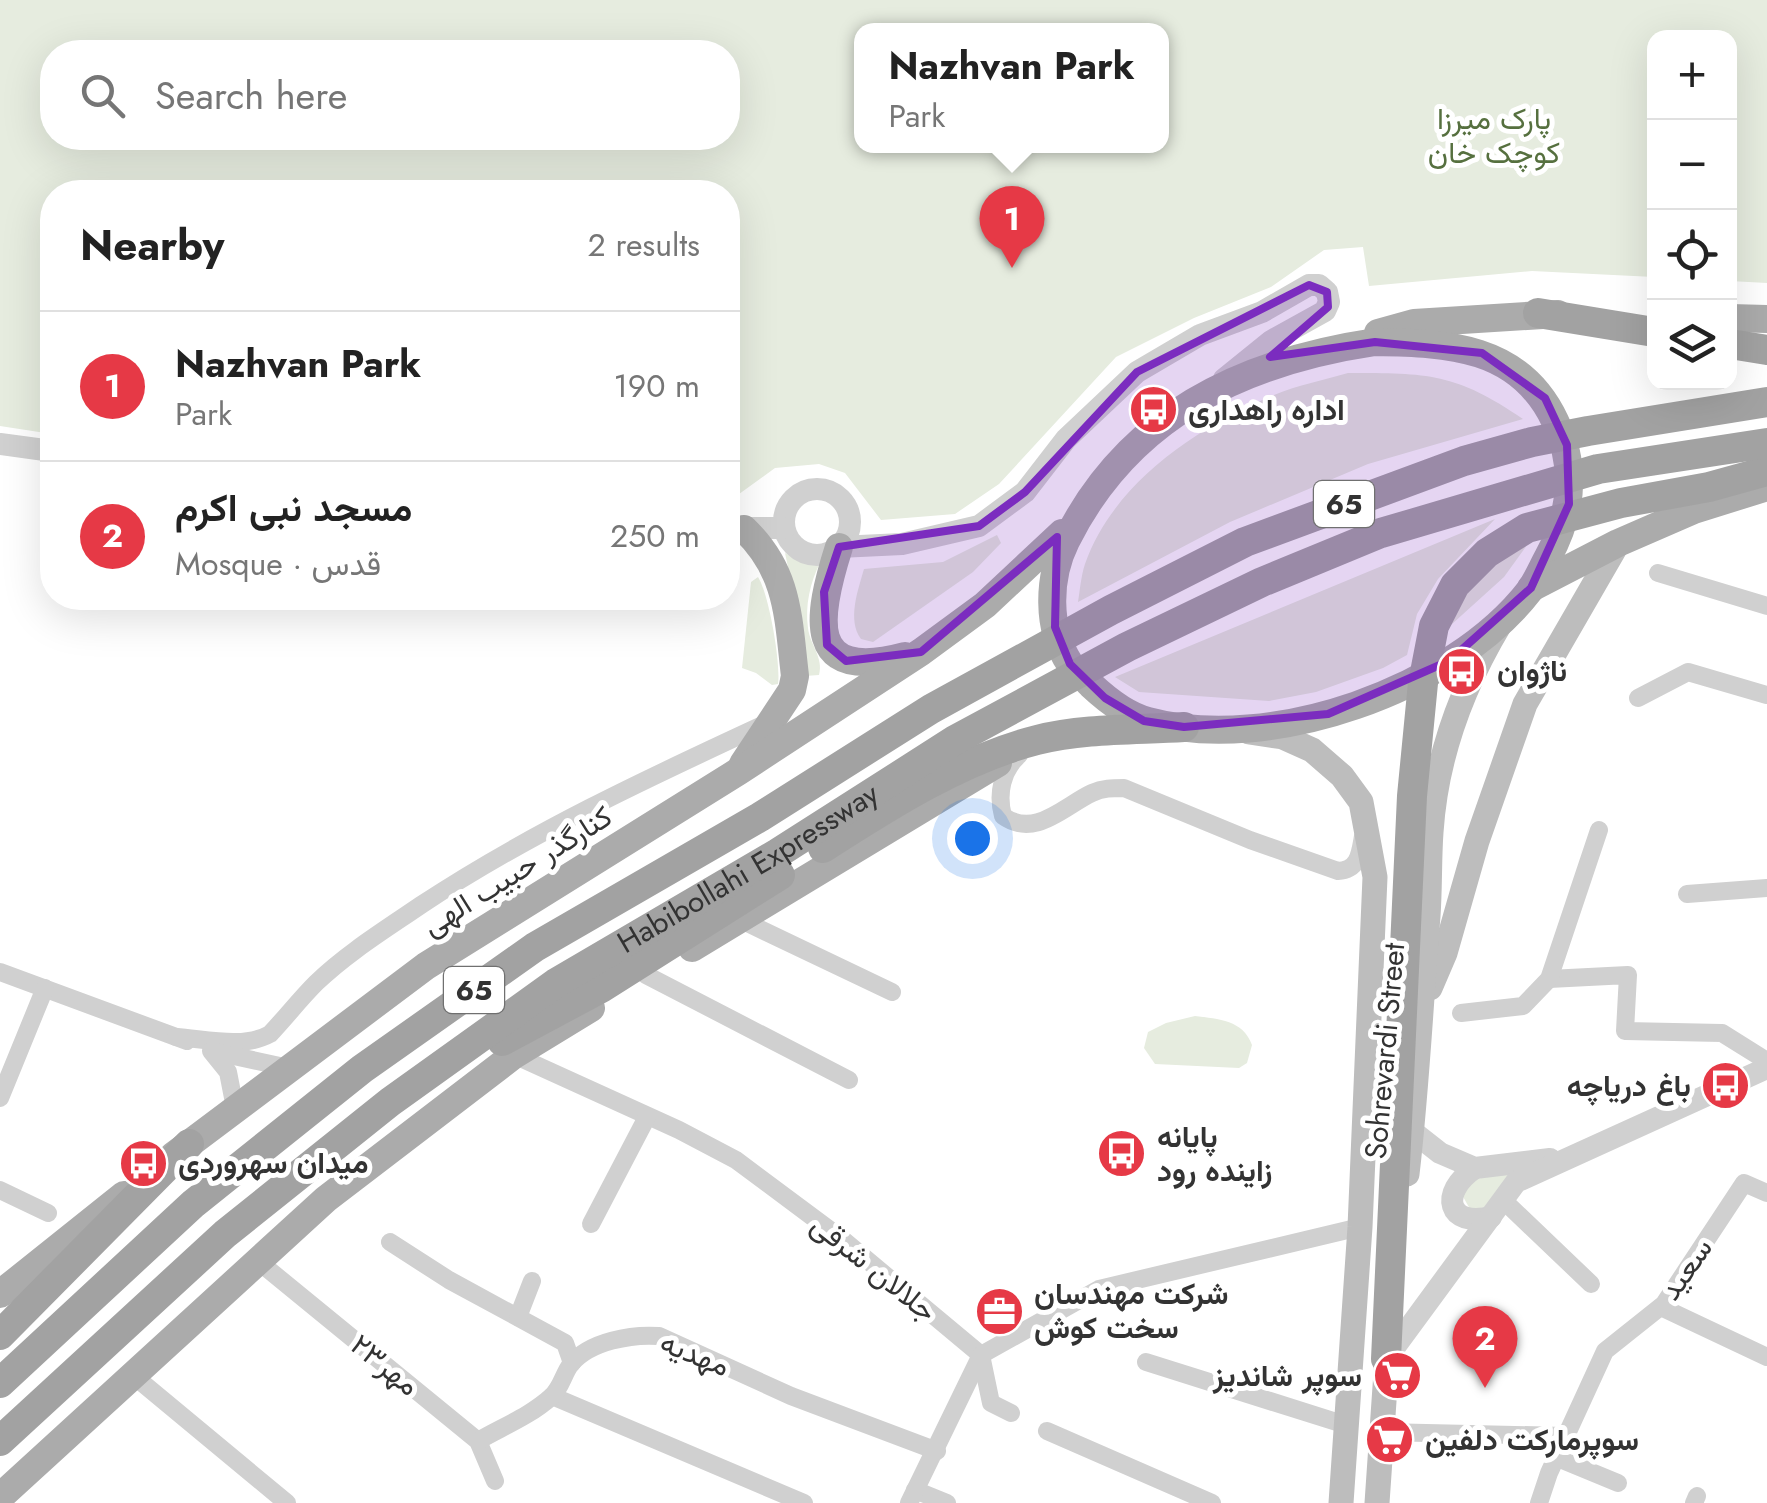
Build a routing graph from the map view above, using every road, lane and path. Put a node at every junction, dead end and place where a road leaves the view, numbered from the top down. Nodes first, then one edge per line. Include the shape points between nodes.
1 (1538, 313) junction
2 (1647, 316) edge
3 (1737, 318) edge
4 (1767, 320) edge
5 (1647, 331) edge
6 (1737, 345) edge
7 (1319, 350) junction
8 (1767, 350) edge
9 (1204, 396) junction
10 (1767, 402) edge
11 (1767, 443) edge
12 (0, 444) edge
13 (40, 449) edge
14 (1767, 471) edge
15 (1767, 487) edge
16 (1077, 518) junction
17 (784, 528) junction
18 (740, 529) edge
19 (740, 532) edge
20 (1618, 543) junction
21 (838, 548) junction
22 (1658, 573) dead end
23 (1531, 588) junction
24 (1767, 606) edge
25 (1504, 617) junction
26 (920, 652) junction
27 (1767, 696) edge
28 (1638, 698) dead end
29 (767, 723) junction
30 (1184, 727) junction
31 (1230, 729) junction
32 (1038, 740) junction
33 (739, 771) junction
34 (1365, 825) junction
35 (1599, 830) dead end
36 (1767, 888) edge
37 (1687, 894) dead end
38 (739, 919) junction
39 (0, 972) edge
40 (646, 975) junction
41 (1550, 979) junction
42 (45, 988) junction
43 (892, 992) dead end
44 (1421, 1011) junction
45 (1461, 1013) dead end
46 (176, 1037) junction
47 (211, 1052) junction
48 (514, 1055) junction
49 (1767, 1064) edge
50 (288, 1068) junction
51 (850, 1080) dead end
52 (0, 1098) edge
53 (390, 1102) junction
54 (236, 1108) junction
55 (648, 1117) junction
56 (1412, 1130) junction
57 (189, 1144) junction
58 (1568, 1156) junction
59 (1475, 1168) junction
60 (0, 1190) edge
61 (1767, 1193) edge
62 (1497, 1208) junction
63 (48, 1213) dead end
64 (591, 1224) dead end
65 (1360, 1227) junction
66 (390, 1242) dead end
67 (258, 1261) junction
68 (532, 1281) dead end
69 (1591, 1284) dead end
70 (0, 1294) edge
71 (1661, 1307) junction
72 (518, 1317) junction
73 (0, 1335) edge
74 (981, 1356) junction
75 (1767, 1357) edge
76 (1386, 1359) junction
77 (572, 1362) junction
78 (1146, 1362) dead end
79 (134, 1376) junction
80 (0, 1384) edge
81 (552, 1396) junction
82 (1011, 1413) dead end
83 (1346, 1425) junction
84 (1047, 1431) dead end
85 (1382, 1432) junction
86 (1565, 1436) junction
87 (0, 1441) edge
88 (478, 1441) junction
89 (937, 1451) junction
90 (1556, 1457) junction
91 (495, 1481) dead end
92 (1618, 1483) dead end
93 (912, 1496) edge
94 (0, 1497) edge
95 (287, 1503) edge
96 (804, 1503) edge
97 (947, 1503) edge
98 (1212, 1503) edge
99 (1341, 1503) edge
100 (1377, 1503) edge
101 (1539, 1503) edge

1 - 2 main road
1 - 5 highway
1 - 7 main road via 1414,323
3 - 4 main road
6 - 8 highway
7 - 9 main road
7 - 23 main road via 1375,342 1450,346 1482,353 1520,374 1544,398 1567,445 1569,504
9 - 16 main road via 1110,469
9 - 21 street via 1271,341 1325,311 1327,292 1309,286 1200,335 1138,372 1066,440 1025,492 978,526 902,544
10 - 80 highway, Habibollahi Expressway / 65 via 1588,431 1464,461 1245,542 932,709 535,947 362,1069 208,1192
11 - 53 highway, Habibollahi Expressway / 65 via 1598,469 1381,533 1262,582 955,740 556,983
12 - 13 street
14 - 76 highway via 1527,528 1455,585 1434,626 1412,796
15 - 20 main road
16 - 26 main road, کنارگذر حبیب الهی via 985,604
16 - 30 main road via 1055,562 1052,602 1070,664 1105,698 1144,720
17 - 18 street
17 - 21 street via 808,554
17 - 21 street via 797,495 831,491 850,518
19 - 29 main road via 765,549 777,569 794,662 792,690
20 - 23 main road
20 - 44 main road via 1525,704
21 - 26 main road via 824,592 827,645 846,661 882,662
22 - 24 street
23 - 25 main road
25 - 31 main road via 1449,661 1371,699 1282,724
25 - 44 main road, Sohrevardi Street via 1454,714 1438,771
26 - 33 main road, کنارگذر حبیب الهی
27 - 28 street via 1688,672
29 - 33 main road
29 - 46 street via 477,868 318,980 261,1040
30 - 31 main road
30 - 32 highway
31 - 34 main road, Sohrevardi Street via 1283,737 1312,750 1361,802
32 - 34 street via 1011,762 1005,776 1000,804 1012,822 1037,823 1087,795 1124,788 1338,871 1356,864
32 - 38 main road
32 - 53 highway via 926,788 601,988
33 - 50 main road, کنارگذر حبیب الهی via 426,966
34 - 65 main road, Sohrevardi Street via 1375,877
35 - 41 street
36 - 37 street
38 - 40 main road
38 - 43 street
39 - 42 street
40 - 48 main road
40 - 51 street
41 - 45 street via 1523,1006
41 - 49 street via 1628,976 1624,1031 1722,1033
42 - 46 street
42 - 52 street
44 - 56 main road, Sohrevardi Street
46 - 47 street
47 - 50 street
47 - 54 street via 228,1072
48 - 55 street, جلالان شرقی
48 - 67 main road via 326,1199
49 - 58 street
50 - 54 main road, کنارگذر حبیب الهی
53 - 87 highway, Habibollahi Expressway / 65 via 226,1234
54 - 57 main road, کنارگذر حبیب الهی
55 - 64 street
55 - 74 street, جلالان شرقی via 736,1160
56 - 59 street via 1440,1153
56 - 76 main road, Sohrevardi Street
57 - 70 main road, کنارگذر حبیب الهی
57 - 73 highway
58 - 59 street
58 - 62 street via 1516,1182
59 - 62 street via 1456,1182 1456,1210 1468,1218
60 - 63 street
61 - 71 street, سعید via 1744,1183
62 - 69 street
62 - 76 street
65 - 74 street via 1099,1289
65 - 83 main road, Sohrevardi Street
66 - 72 street
67 - 79 main road
67 - 88 street, مهر۲۳
68 - 72 street
71 - 75 street
71 - 86 street, سعید via 1605,1351
72 - 77 street via 565,1343
74 - 82 street via 991,1402
74 - 89 street
76 - 85 main road, Sohrevardi Street
77 - 81 street
77 - 89 street, مهدیه via 627,1336 658,1336
78 - 83 street
79 - 94 main road
79 - 95 street
81 - 88 street
81 - 96 street
83 - 99 main road, Sohrevardi Street
84 - 98 street
85 - 86 street
85 - 100 main road, Sohrevardi Street
86 - 90 street, سعید
88 - 91 street, مهر۲۳
89 - 93 street
90 - 92 street
90 - 101 street, سعید
93 - 97 street

